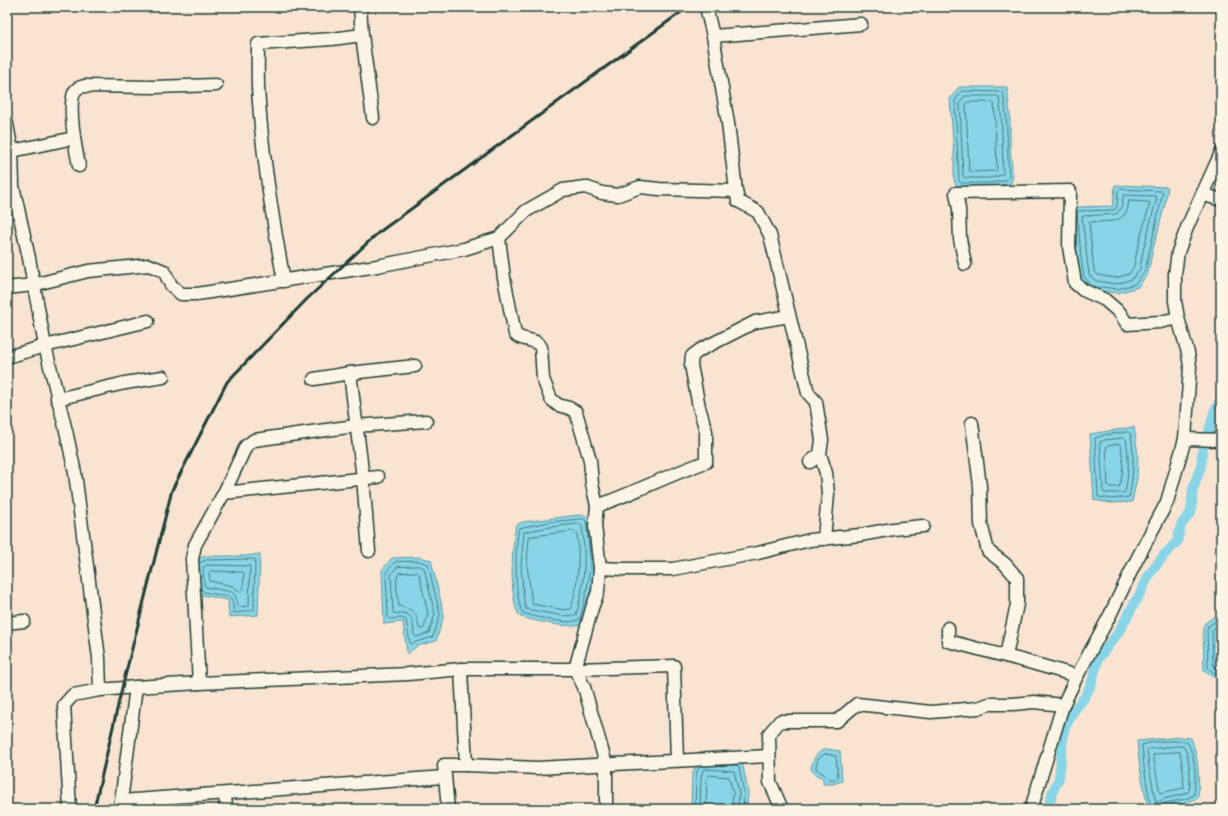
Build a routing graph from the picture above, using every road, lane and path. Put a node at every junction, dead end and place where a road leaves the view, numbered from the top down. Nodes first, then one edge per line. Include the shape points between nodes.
1 (360, 7) edge
2 (706, 7) edge
3 (861, 24) dead end
4 (362, 35) junction
5 (713, 36) junction
6 (216, 85) dead end
7 (372, 118) dead end
8 (7, 124) edge
9 (74, 138) junction
10 (12, 150) junction
11 (1221, 153) edge
12 (79, 166) dead end
13 (736, 191) junction
14 (1202, 194) junction
15 (1221, 200) edge
16 (499, 238) junction
17 (965, 264) dead end
18 (284, 281) junction
19 (33, 285) junction
20 (7, 288) edge
21 (789, 316) junction
22 (1178, 318) junction
23 (148, 321) dead end
24 (44, 346) junction
25 (7, 357) edge
26 (415, 366) dead end
27 (350, 373) junction
28 (163, 377) dead end
29 (314, 379) dead end
30 (58, 399) junction
31 (426, 421) dead end
32 (972, 423) dead end
33 (355, 426) junction
34 (1185, 438) junction
35 (1221, 440) edge
36 (820, 454) junction
37 (810, 462) dead end
38 (378, 477) dead end
39 (363, 478) junction
40 (224, 493) junction
41 (597, 506) junction
42 (923, 526) dead end
43 (824, 539) junction
44 (369, 551) dead end
45 (600, 568) junction
46 (24, 621) dead end
47 (7, 623) edge
48 (948, 628) dead end
49 (1006, 656) junction
50 (461, 669) junction
51 (575, 669) junction
52 (1077, 676) junction
53 (199, 683) junction
54 (136, 687) junction
55 (100, 690) junction
56 (1063, 705) junction
57 (769, 756) junction
58 (676, 760) junction
59 (606, 764) junction
60 (466, 765) junction
61 (444, 776) junction
62 (225, 794) junction
63 (121, 805) edge
64 (70, 809) edge
65 (226, 809) edge
66 (448, 809) edge
67 (606, 809) edge
68 (782, 809) edge
69 (1031, 809) edge

1 - 4 street
2 - 5 street
3 - 5 street
4 - 7 street
4 - 18 street via 258,44 259,101 264,148
5 - 13 street via 728,123
6 - 9 street via 77,88 72,109
8 - 10 street
9 - 10 street
9 - 12 street
10 - 19 street via 14,186
11 - 14 street
13 - 16 street via 659,189 640,186 618,195 584,187 563,190 526,211
13 - 21 street via 738,201 758,212 770,234
14 - 15 street
14 - 22 street via 1178,252 1175,302
16 - 18 street via 464,249
16 - 41 street via 515,334 518,338 539,343 543,379 551,399 558,405 576,412 590,460
17 - 22 street via 956,193 1070,191 1069,247 1075,283 1082,290 1105,300 1120,313 1127,324
18 - 19 street via 181,294 171,285 164,271 149,265 88,271
19 - 20 street
19 - 24 street
21 - 36 street via 808,393 816,402 822,440
21 - 41 street via 755,322 692,356 691,365 706,431 706,462
22 - 34 street via 1190,367
23 - 24 street
24 - 25 street
24 - 30 street
26 - 27 street
27 - 29 street
27 - 33 street
28 - 30 street via 125,382
30 - 55 street via 75,473 99,658
31 - 33 street
32 - 49 street via 980,486 981,524 988,551 1018,578 1017,604
33 - 39 street
33 - 40 street via 254,440 246,446
34 - 35 street
34 - 52 street via 1167,502
36 - 37 street
36 - 43 street via 826,473 828,494
38 - 39 street
39 - 40 street
39 - 44 street
40 - 53 street via 195,545 192,559
41 - 45 street via 595,526
42 - 43 street
43 - 45 street via 673,569
45 - 51 street via 598,592
46 - 47 street
48 - 49 street via 948,641
49 - 52 street
50 - 51 street
50 - 53 street
50 - 60 street
51 - 58 street via 674,666
51 - 59 street via 584,687
52 - 56 street
53 - 54 street
54 - 55 street
54 - 63 street
55 - 64 street via 73,695 64,705
56 - 57 street via 1034,702 989,704 978,708 930,712 857,704 837,721 780,722 769,734
56 - 69 street
57 - 58 street
57 - 68 street via 770,782
58 - 59 street
59 - 60 street via 537,768
59 - 67 street
60 - 61 street via 444,765
61 - 62 street
61 - 66 street
62 - 63 street
62 - 65 street

